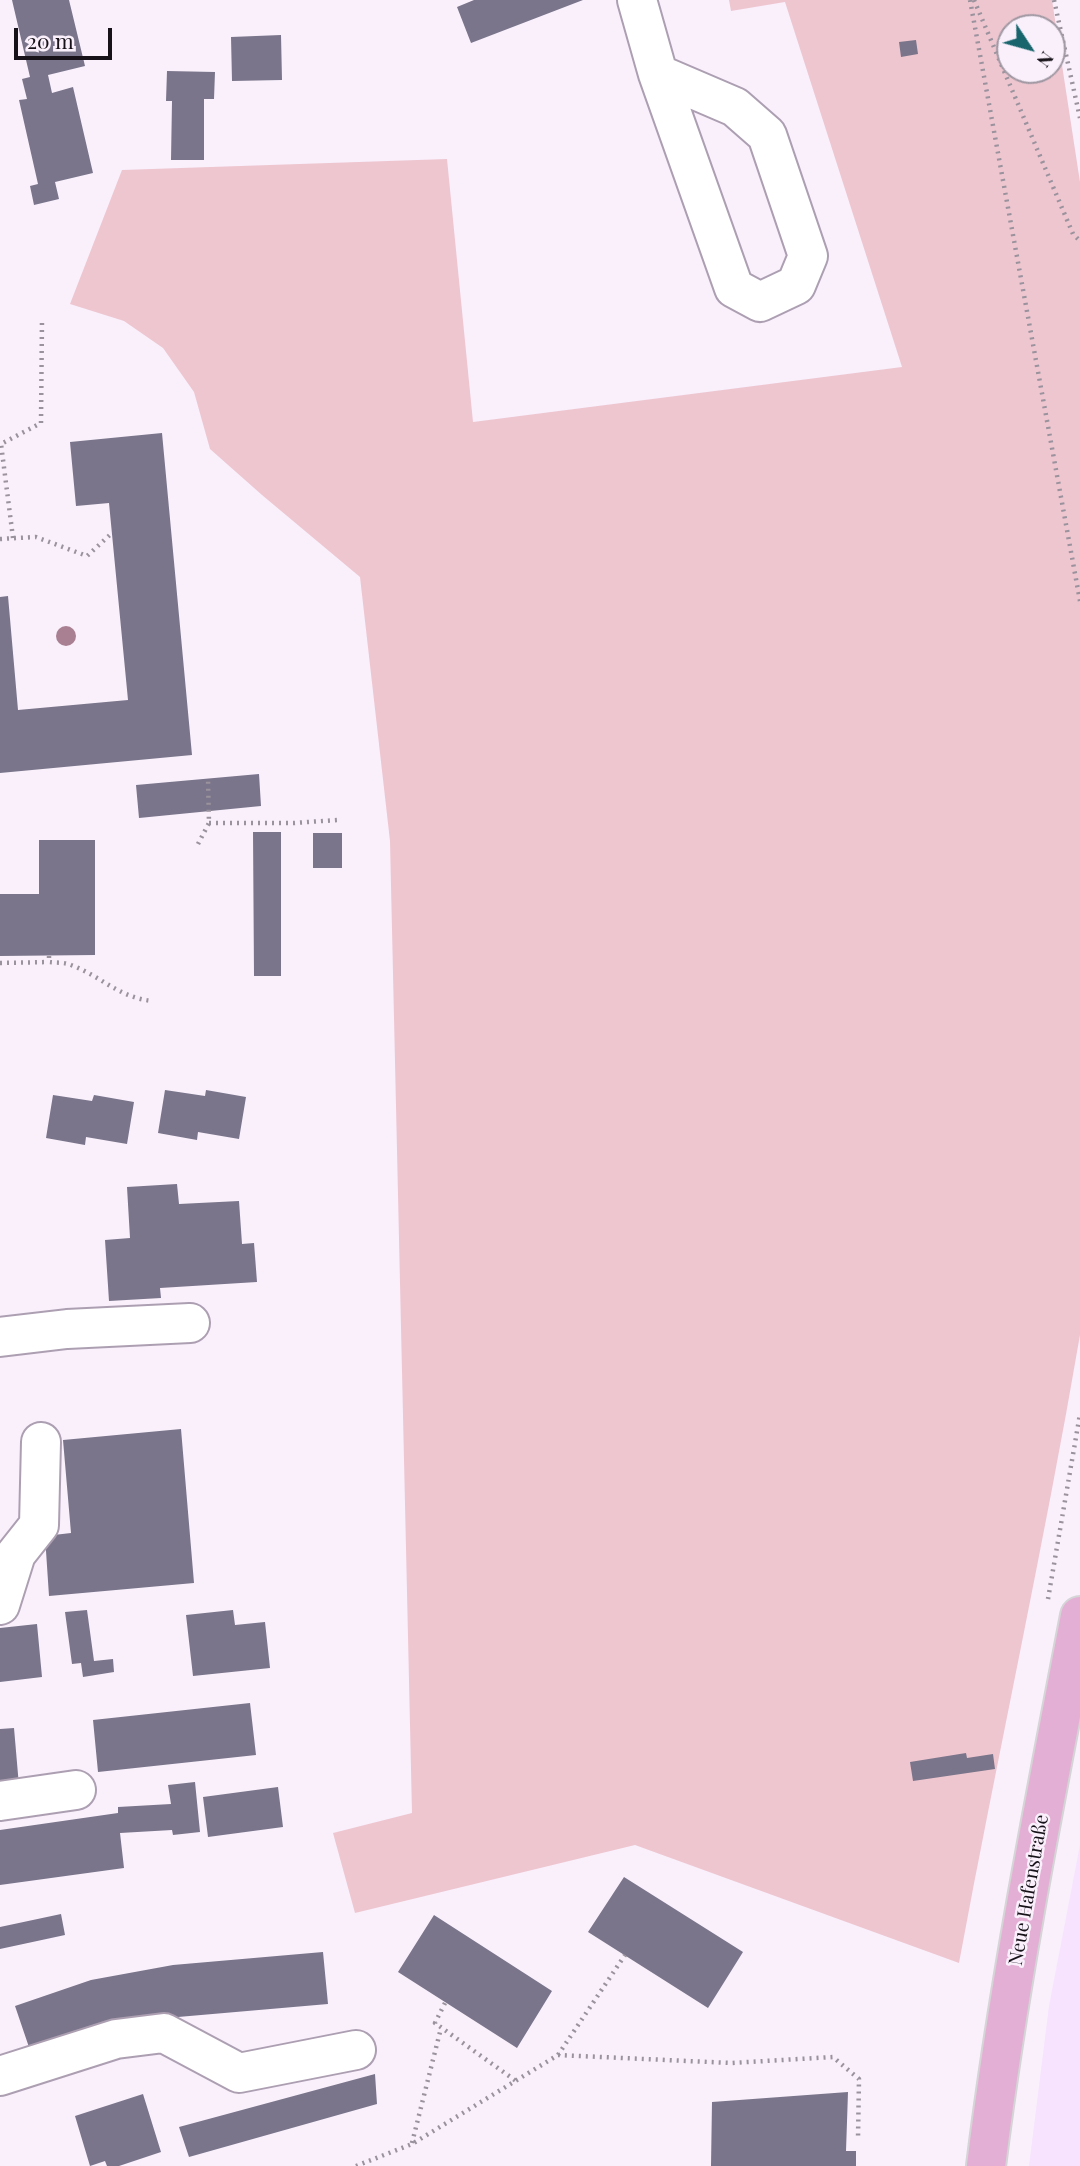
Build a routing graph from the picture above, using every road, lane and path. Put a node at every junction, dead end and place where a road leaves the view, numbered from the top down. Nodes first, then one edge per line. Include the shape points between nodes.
1 (637, 0) edge
2 (972, 0) edge
3 (1054, 0) edge
4 (658, 74) junction
5 (1080, 118) edge
6 (1080, 241) edge
7 (42, 319) dead end
8 (112, 533) dead end
9 (13, 538) junction
10 (0, 539) edge
11 (1080, 601) edge
12 (208, 779) dead end
13 (337, 820) dead end
14 (209, 823) junction
15 (198, 844) dead end
16 (0, 963) edge
17 (153, 1001) dead end
18 (190, 1323) dead end
19 (0, 1337) edge
20 (41, 1442) dead end
21 (0, 1605) edge
22 (1080, 1616) edge
23 (76, 1790) dead end
24 (0, 1801) edge
25 (625, 1955) dead end
26 (445, 2003) dead end
27 (441, 2028) junction
28 (356, 2050) dead end
29 (558, 2055) junction
30 (0, 2076) edge
31 (516, 2081) junction
32 (858, 2138) dead end
33 (412, 2144) junction
34 (356, 2166) edge
35 (986, 2166) edge

1 - 4 lane
2 - 6 path via 1073,234
2 - 11 path
3 - 5 path
4 - 4 lane via 734,288 760,302 796,285 808,256 767,135 735,107
7 - 9 path via 41,423 1,444
8 - 9 path via 87,556 36,537
9 - 10 path
12 - 14 path
13 - 14 path
14 - 15 path
16 - 17 path via 49,959 69,964 137,1000
18 - 19 lane
20 - 21 lane via 40,1525 16,1554
22 - 35 main road, Neue Hafenstraße via 1028,1887
23 - 24 lane
25 - 29 path
26 - 27 path via 435,2024
27 - 31 path
27 - 33 path
28 - 30 lane via 239,2073 164,2033 116,2039
29 - 31 path
29 - 32 path via 731,2063 833,2057 859,2079
31 - 33 path
33 - 34 path

